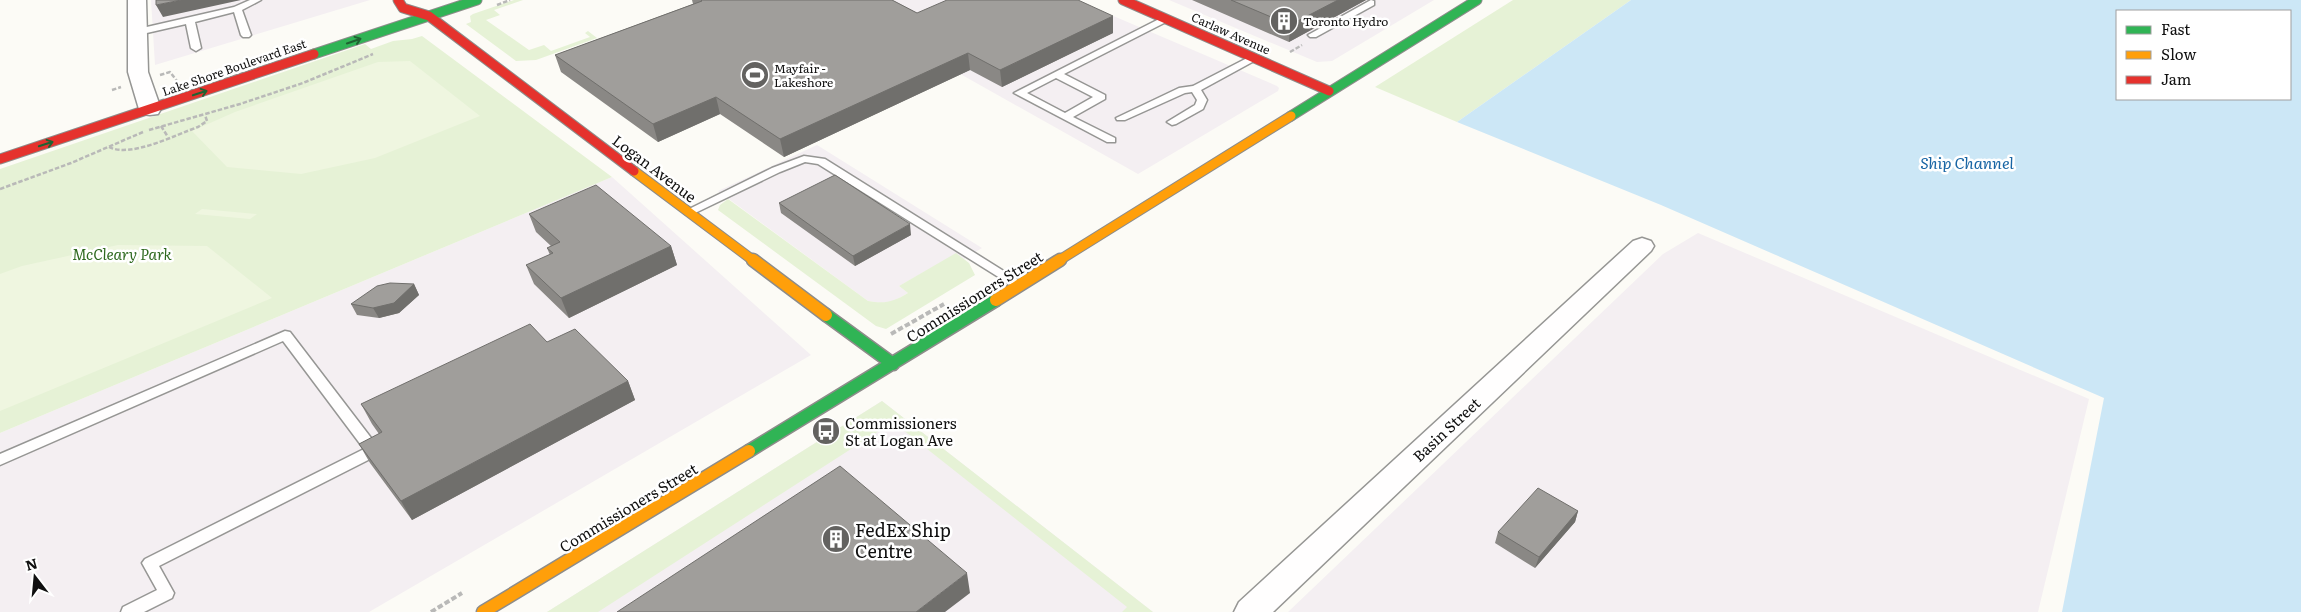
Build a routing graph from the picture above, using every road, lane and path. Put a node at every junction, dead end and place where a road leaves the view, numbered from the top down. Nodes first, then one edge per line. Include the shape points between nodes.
1 (137, 0) edge
2 (257, 0) edge
3 (477, 0) edge
4 (1123, 0) edge
5 (1477, 0) edge
6 (1374, 1) edge
7 (419, 3) dead end
8 (398, 6) edge
9 (237, 9) junction
10 (428, 16) junction
11 (1165, 19) junction
12 (190, 20) junction
13 (138, 32) junction
14 (246, 35) dead end
15 (1313, 35) dead end
16 (1304, 45) dead end
17 (196, 48) dead end
18 (377, 50) dead end
19 (1290, 52) dead end
20 (1253, 58) junction
21 (1056, 74) junction
22 (122, 86) dead end
23 (1195, 89) junction
24 (112, 90) dead end
25 (1329, 91) junction
26 (146, 98) junction
27 (204, 115) junction
28 (1067, 116) junction
29 (1121, 118) dead end
30 (1172, 122) dead end
31 (161, 126) junction
32 (168, 137) junction
33 (1111, 140) dead end
34 (109, 147) junction
35 (0, 159) edge
36 (0, 189) edge
37 (689, 212) junction
38 (1642, 246) dead end
39 (1020, 285) junction
40 (894, 364) junction
41 (0, 460) edge
42 (128, 612) edge
43 (483, 612) edge
44 (1251, 612) edge

1 - 13 street
2 - 9 lane
3 - 10 main road, Lake Shore Boulevard East
4 - 11 main road, Carlaw Avenue
5 - 25 main road, Commissioners Street
6 - 15 lane
7 - 8 main road
8 - 10 main road, Logan Avenue
9 - 12 lane
9 - 14 lane
26 -> 10 main road, Lake Shore Boulevard East
10 - 37 main road, Logan Avenue
11 - 20 main road, Carlaw Avenue
11 - 21 lane
12 - 13 lane
12 - 17 lane
13 - 26 street via 138,72
16 - 19 path
18 - 27 path via 369,57 319,77
20 - 23 lane
20 - 25 main road, Carlaw Avenue
21 - 28 lane via 1101,97
21 - 28 lane via 1019,92
22 - 24 path
23 - 29 lane via 1182,90
23 - 30 lane via 1202,100 1199,107
25 - 39 main road, Commissioners Street
35 -> 26 main road, Lake Shore Boulevard East
27 - 31 path
27 - 32 path via 208,118 204,124
28 - 33 lane
31 - 32 path
31 - 34 path
32 - 34 path via 130,151 116,151
34 - 36 path
37 - 39 lane via 804,159 822,160
37 - 40 main road, Logan Avenue
38 - 44 street, Basin Street
39 - 40 main road, Commissioners Street
40 - 43 main road, Commissioners Street
41 - 42 lane via 286,335 373,450 150,563 166,593

